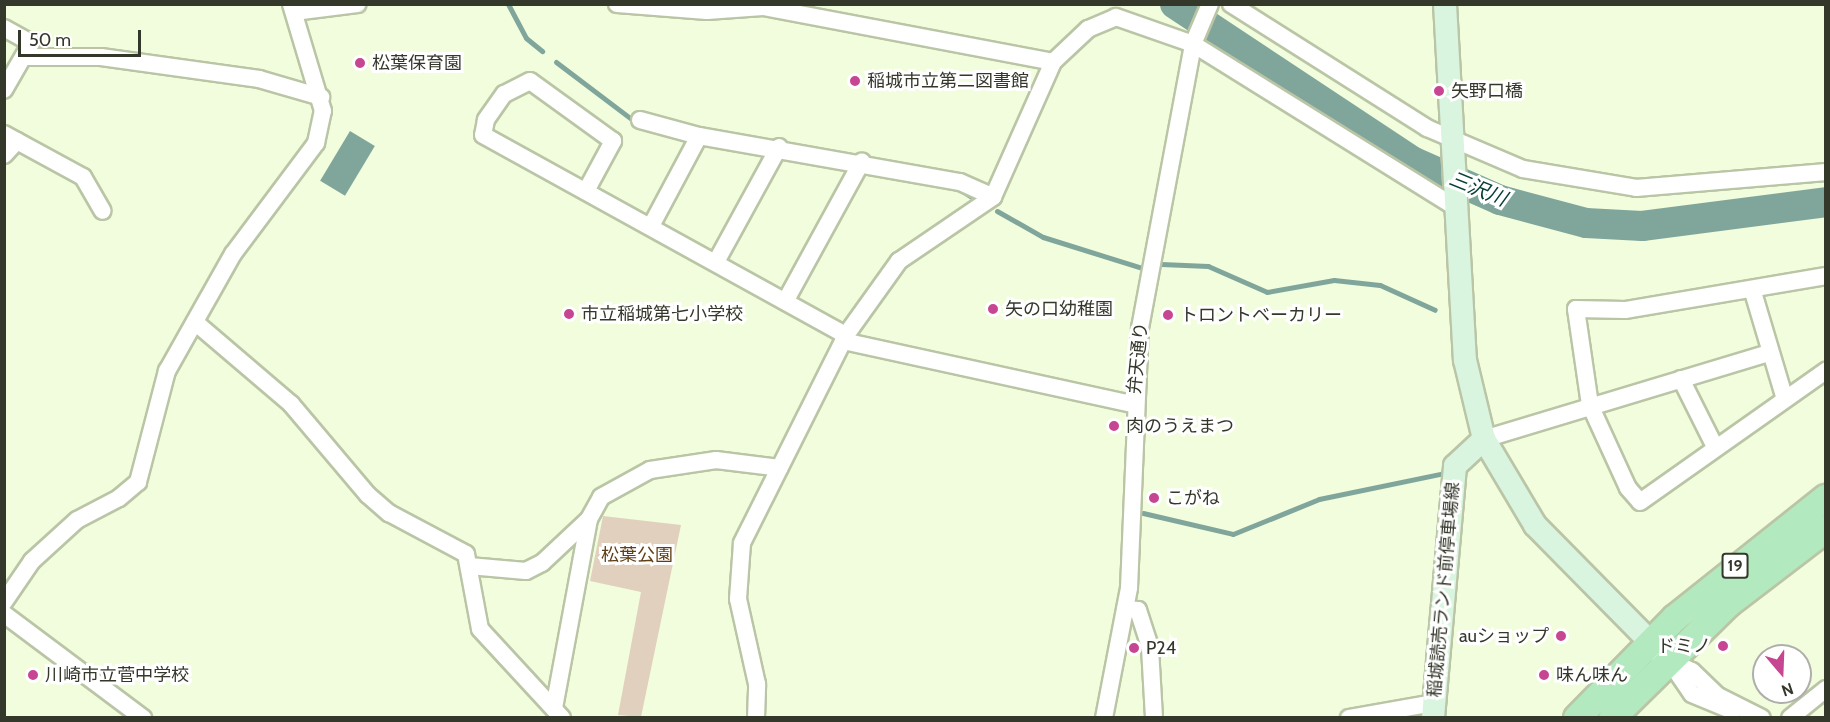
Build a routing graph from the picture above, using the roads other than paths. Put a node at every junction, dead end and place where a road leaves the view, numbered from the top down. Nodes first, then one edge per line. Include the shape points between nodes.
1 (357, 4) edge
2 (617, 4) edge
3 (1210, 4) edge
4 (1231, 4) edge
5 (1445, 4) edge
6 (292, 8) edge
7 (4, 28) edge
8 (1193, 44) junction
9 (24, 57) junction
10 (1053, 62) junction
11 (4, 90) edge
12 (321, 97) junction
13 (640, 120) dead end
14 (699, 136) junction
15 (11, 137) edge
16 (779, 147) junction
17 (1452, 147) junction
18 (4, 155) edge
19 (862, 161) junction
20 (1826, 172) edge
21 (586, 190) junction
22 (993, 197) junction
23 (1456, 204) junction
24 (103, 211) dead end
25 (651, 226) junction
26 (716, 262) junction
27 (1826, 276) edge
28 (1753, 292) junction
29 (786, 300) junction
30 (195, 322) junction
31 (844, 338) junction
32 (1768, 353) junction
33 (1826, 371) edge
34 (1682, 379) junction
35 (1784, 396) junction
36 (1133, 404) junction
37 (1590, 405) junction
38 (1484, 439) junction
39 (1715, 447) junction
40 (780, 468) junction
41 (1826, 498) edge
42 (589, 519) junction
43 (1826, 529) edge
44 (469, 566) junction
45 (4, 602) edge
46 (1125, 609) junction
47 (4, 614) edge
48 (1659, 650) junction
49 (1826, 688) edge
50 (1434, 710) edge
51 (561, 715) edge
52 (1756, 716) edge
53 (142, 717) edge
54 (756, 717) edge
55 (1104, 717) edge
56 (1154, 717) edge
57 (1349, 717) edge
58 (1577, 717) edge
59 (1612, 717) edge
60 (1790, 717) edge

1 - 6 street
2 - 10 street via 707,10 763,7
3 - 8 street, 弁天通り
4 - 17 street
5 - 17 main road
6 - 12 street
7 - 9 street via 31,43
8 - 10 street via 1116,17 1101,19
8 - 23 street
8 - 36 street, 弁天通り via 1151,262
9 - 11 street
9 - 12 street via 101,57 259,79
10 - 22 street
12 - 30 street via 322,128 315,143 233,254
13 - 14 street
14 - 16 street
14 - 25 street
15 - 18 street
15 - 24 street via 83,177
16 - 19 street
16 - 26 street
17 - 20 street via 1523,169 1636,188
17 - 23 main road
19 - 22 street via 960,182
19 - 29 street
21 - 21 street via 613,141 530,81 504,94 486,120 483,135
21 - 25 street
22 - 31 street via 899,261
23 - 38 main road via 1465,360
25 - 26 street
26 - 29 street
27 - 28 street
28 - 32 street
28 - 37 street via 1625,310 1576,309
29 - 31 street
30 - 44 street via 291,404 368,495 389,513 466,554
30 - 45 street via 166,371 138,482 77,520 32,561
31 - 36 street
31 - 40 street
32 - 34 street
32 - 35 street
33 - 35 street
34 - 37 street
34 - 39 street
35 - 39 street
36 - 46 street, 弁天通り
37 - 38 street
37 - 39 street via 1628,488 1640,502
38 - 48 main road via 1535,525
38 - 50 main road, 稲城読売ランド前停車場線 via 1455,466
40 - 42 street via 716,460 650,470 601,497
40 - 54 street via 742,543 737,568 738,599 757,684
41 - 48 main road, 19 via 1740,562
42 - 44 street via 526,571
42 - 51 street
43 - 48 main road, 19
44 - 51 street via 480,628
46 - 55 street, 弁天通り
46 - 56 street via 1138,610 1150,648
47 - 53 street
48 - 52 street via 1692,694 1712,706
48 - 58 main road, 19
48 - 59 main road, 19
49 - 60 street
50 - 57 street

